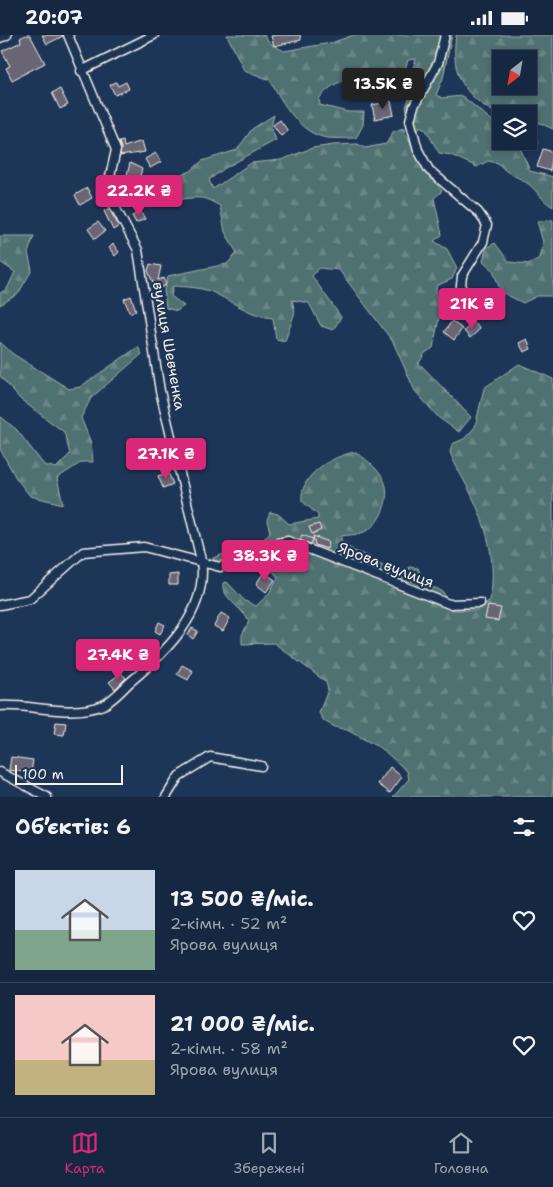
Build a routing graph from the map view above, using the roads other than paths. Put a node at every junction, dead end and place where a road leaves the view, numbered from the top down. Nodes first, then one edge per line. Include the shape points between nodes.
1 (7, 35) edge
2 (68, 35) edge
3 (154, 35) edge
4 (445, 35) edge
5 (0, 39) edge
6 (81, 71) junction
7 (459, 304) dead end
8 (201, 560) junction
9 (480, 603) dead end
10 (0, 605) edge
11 (0, 706) edge
12 (261, 766) dead end
13 (0, 772) edge
14 (47, 797) edge
15 (166, 797) edge

1 - 5 street
2 - 6 street, вулиця Шевченка
3 - 6 street
4 - 7 street via 438,63 414,106 410,120 418,150 429,170 478,212 488,225 483,242 462,276
6 - 8 street, вулиця Шевченка via 116,151 108,185 109,196 138,250 160,391
8 - 9 street, Ярова вулиця via 220,567 266,545 288,541 449,604
8 - 10 street, Ярова вулиця via 144,547 83,552 30,599
8 - 11 street, вулиця Шевченка via 202,584 186,625 148,667 104,705 77,711
12 - 15 street via 210,757 179,776
13 - 14 street

